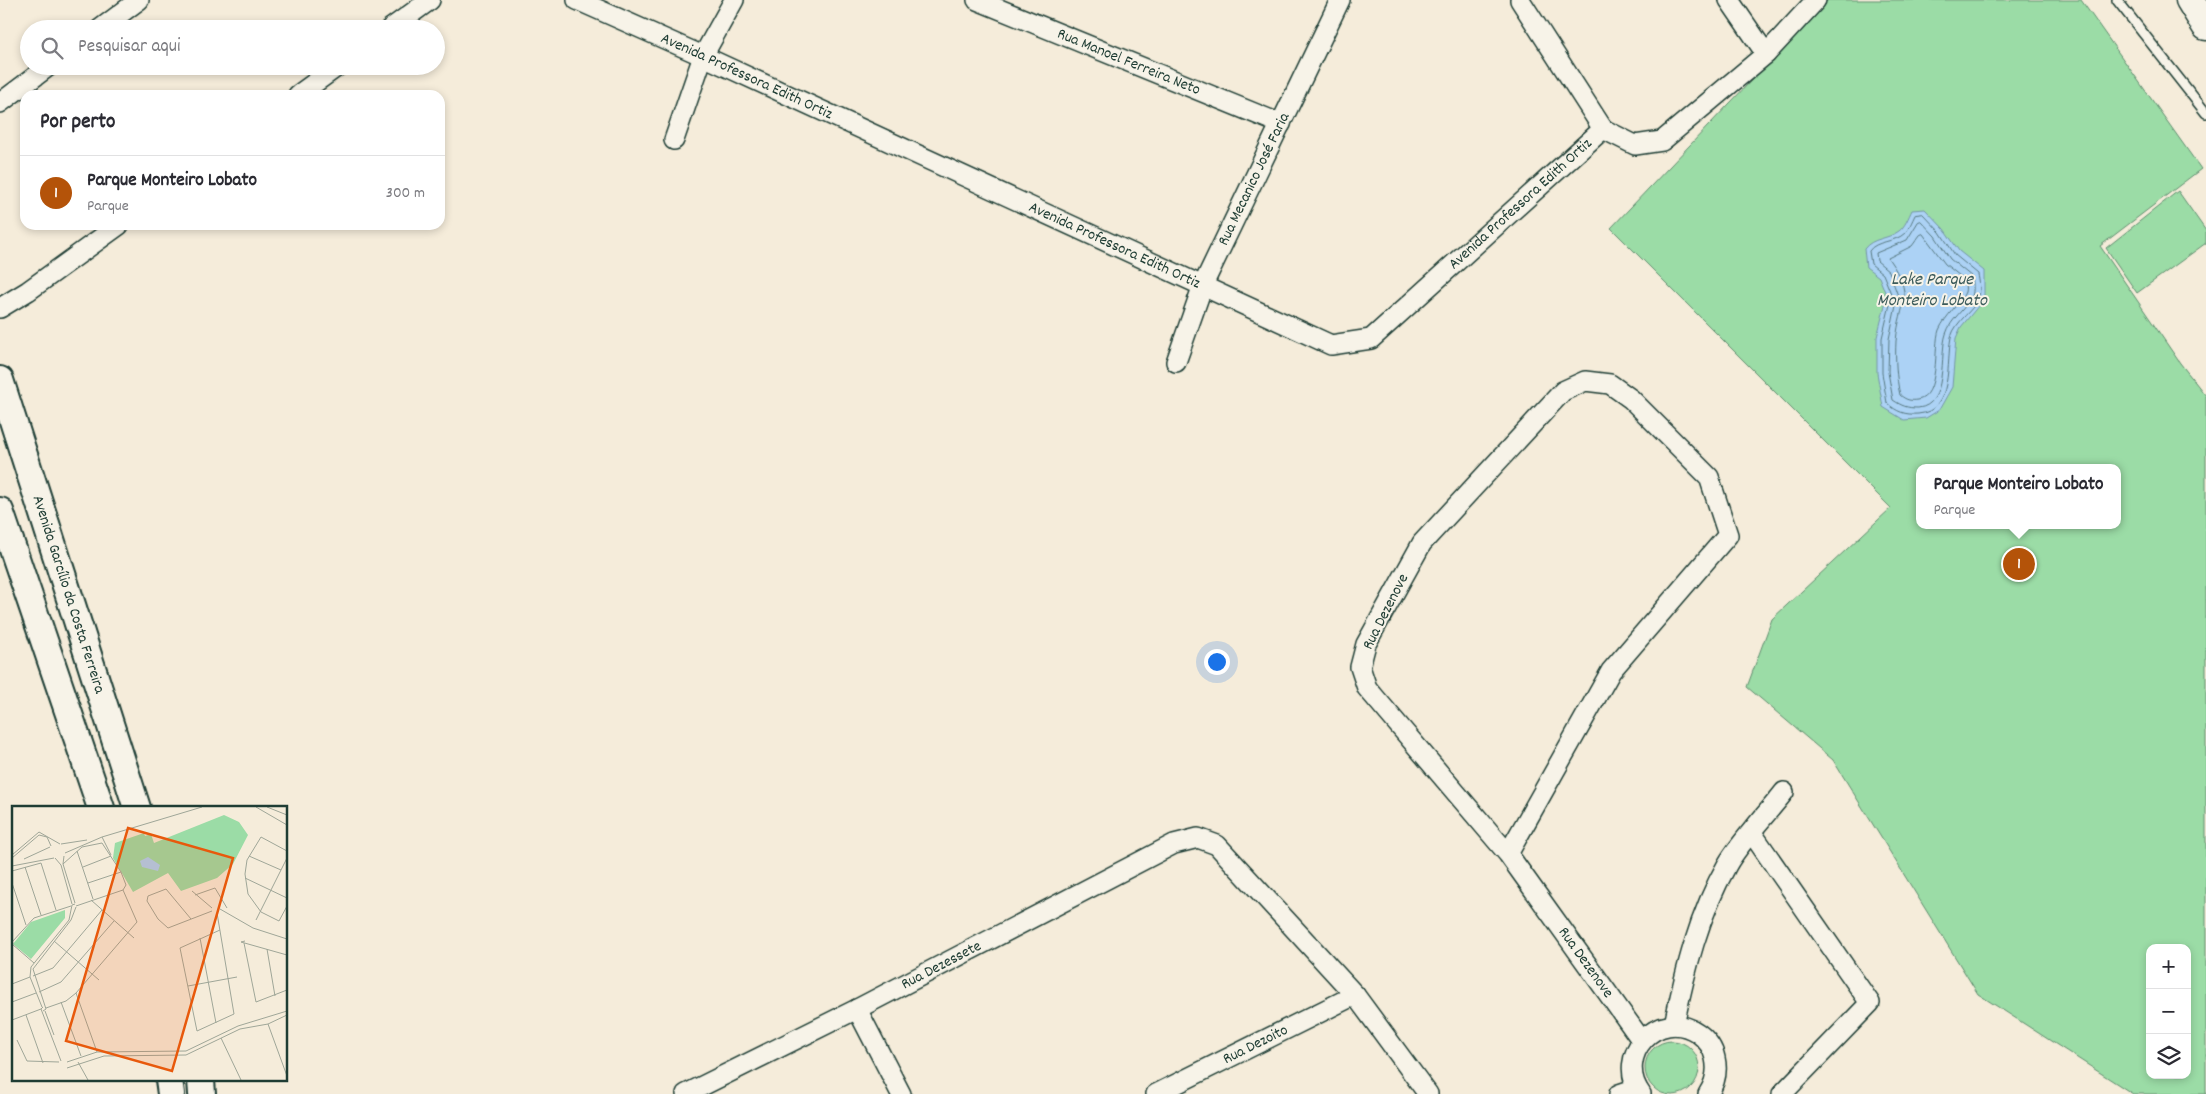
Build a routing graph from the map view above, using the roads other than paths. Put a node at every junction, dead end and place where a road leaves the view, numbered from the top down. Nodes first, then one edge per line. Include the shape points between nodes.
1 (139, 0) edge
2 (430, 0) edge
3 (577, 0) edge
4 (734, 0) edge
5 (977, 0) edge
6 (1340, 0) edge
7 (1520, 0) edge
8 (1729, 0) edge
9 (1816, 0) edge
10 (2117, 0) edge
11 (2190, 0) edge
12 (112, 20) edge
13 (402, 20) edge
14 (2206, 26) edge
15 (1766, 54) junction
16 (703, 56) junction
17 (37, 75) edge
18 (326, 75) edge
19 (305, 90) edge
20 (0, 103) edge
21 (2206, 113) edge
22 (1281, 124) junction
23 (1603, 129) junction
24 (674, 140) dead end
25 (112, 230) edge
26 (1203, 284) junction
27 (0, 308) edge
28 (1176, 362) dead end
29 (0, 380) edge
30 (0, 510) edge
31 (1784, 792) dead end
32 (100, 806) edge
33 (136, 806) edge
34 (1752, 833) junction
35 (1508, 854) junction
36 (1355, 995) junction
37 (857, 1009) junction
38 (1674, 1025) junction
39 (1642, 1040) junction
40 (1632, 1092) edge
41 (686, 1094) edge
42 (901, 1094) edge
43 (1156, 1094) edge
44 (1428, 1094) edge
45 (1708, 1094) edge
46 (1782, 1094) edge

1 - 12 street
2 - 13 street
3 - 16 street, Avenida Professora Edith Ortiz
4 - 16 street
5 - 22 street, Rua Manoel Ferreira Neto
6 - 22 street, Rua Mecanico José Faria
7 - 23 street
8 - 15 street
9 - 15 street
10 - 21 lane
11 - 14 main road
15 - 23 street via 1662,140 1635,145
16 - 24 street
16 - 26 street, Avenida Professora Edith Ortiz
17 - 20 street
18 - 19 street
22 - 26 street, Rua Mecanico José Faria
23 - 26 street, Avenida Professora Edith Ortiz via 1371,339 1331,344
25 - 27 street
26 - 28 street, Rua Mecanico José Faria
29 - 33 street, Avenida Garcílio da Costa Ferreira
30 - 32 street
31 - 34 street
34 - 38 street via 1727,864 1709,903 1687,964
34 - 46 street via 1870,1003
35 - 35 street, Rua Dezenove via 1611,672 1728,535 1709,477 1631,399 1610,384 1584,381 1563,391 1422,543 1366,644 1360,667 1366,688
35 - 39 street, Rua Dezenove
36 - 37 street, Rua Dezessete via 1217,845 1198,838 1174,844
36 - 43 street, Rua Dezoito
36 - 44 street
37 - 41 street, Rua Dezessete
37 - 42 street
38 - 39 street via 1651,1032
38 - 45 street via 1698,1033 1714,1052 1718,1069 1714,1086
39 - 40 street via 1634,1055

